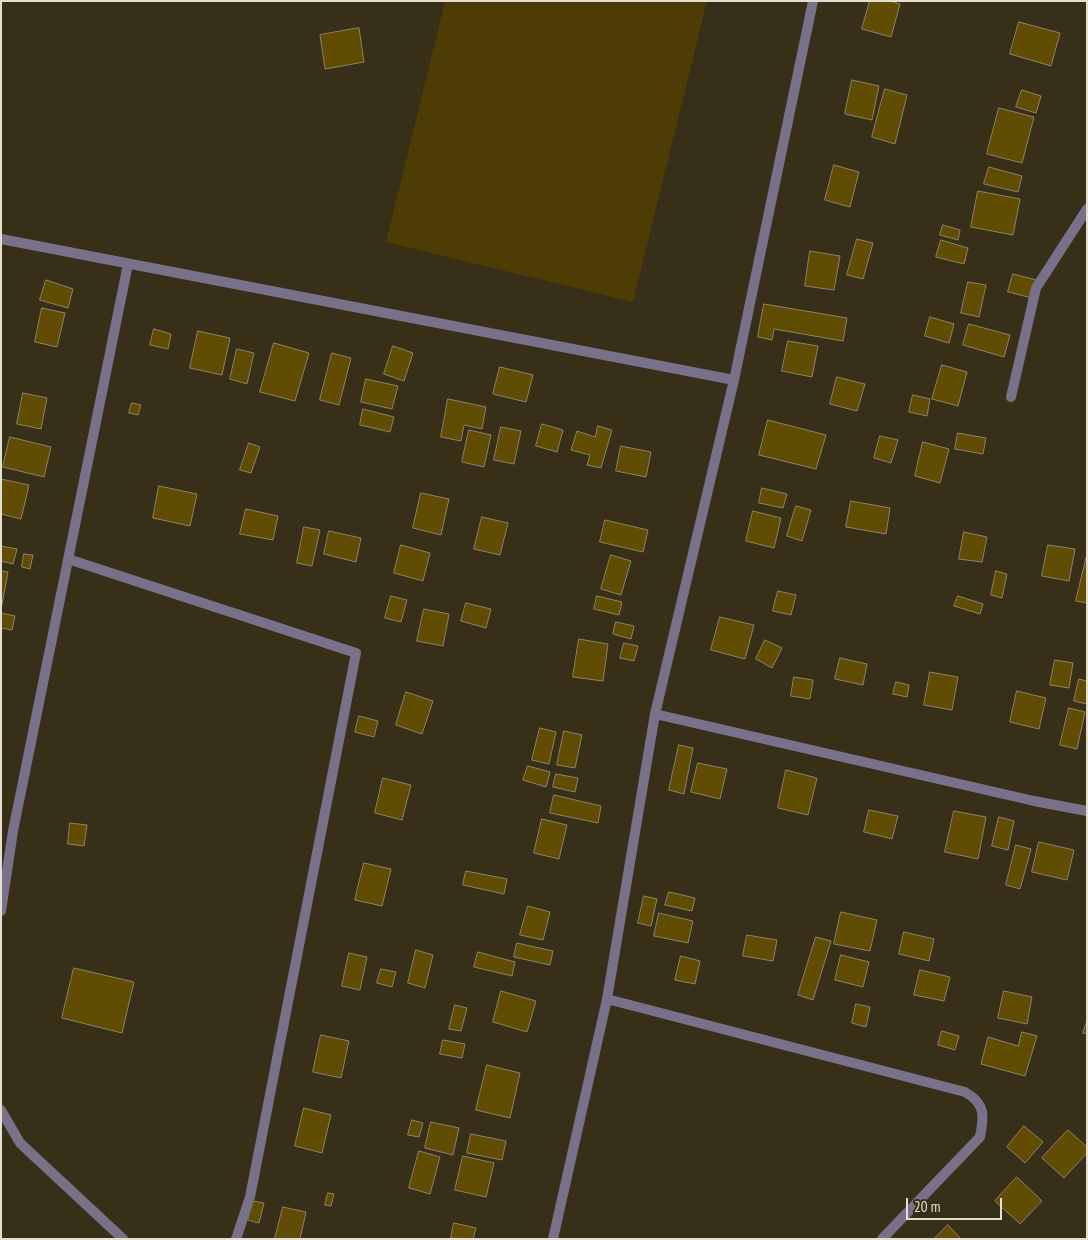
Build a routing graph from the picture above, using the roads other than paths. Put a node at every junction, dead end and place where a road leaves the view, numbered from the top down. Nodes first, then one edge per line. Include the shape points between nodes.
1 (813, 1) edge
2 (1087, 209) edge
3 (1, 239) edge
4 (128, 264) junction
5 (734, 380) junction
6 (1011, 397) dead end
7 (68, 559) junction
8 (655, 714) junction
9 (1087, 811) edge
10 (1, 911) edge
11 (607, 999) junction
12 (1, 1110) edge
13 (123, 1239) edge
14 (236, 1239) edge
15 (553, 1239) edge
16 (882, 1239) edge

1 - 5 street
2 - 6 street via 1036,288
3 - 4 street
4 - 5 street
4 - 7 street
5 - 8 street
7 - 10 street via 13,831
7 - 14 street via 356,653 250,1197
8 - 9 street
8 - 11 street
11 - 15 street
11 - 16 street via 965,1092 976,1099 983,1121 980,1137
12 - 13 street via 20,1143

